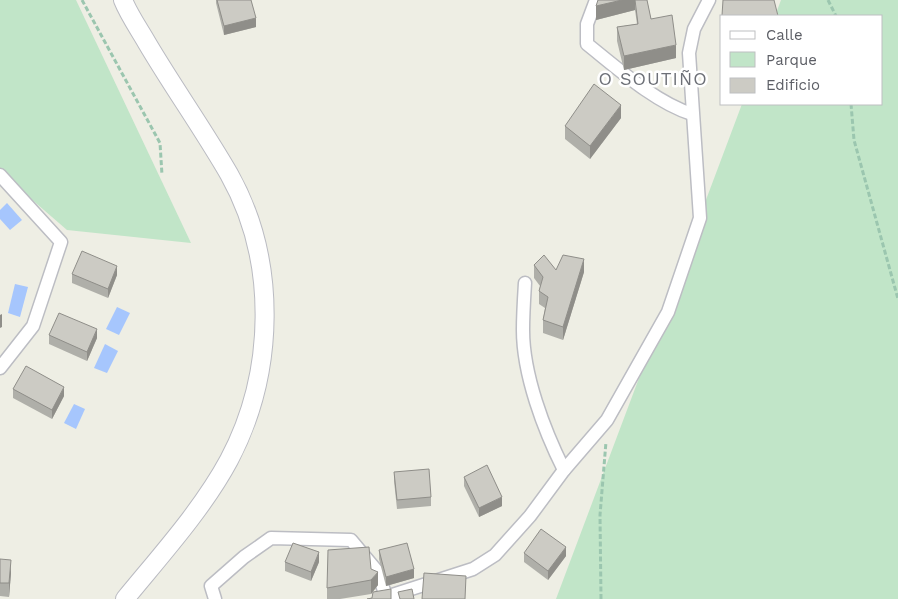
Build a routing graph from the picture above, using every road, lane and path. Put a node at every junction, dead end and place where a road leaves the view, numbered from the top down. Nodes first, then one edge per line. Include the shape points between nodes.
1 (82, 0) edge
2 (122, 0) edge
3 (596, 0) edge
4 (709, 0) edge
5 (828, 0) edge
6 (836, 15) edge
7 (851, 105) edge
8 (692, 114) junction
9 (0, 174) edge
10 (162, 175) dead end
11 (525, 283) dead end
12 (898, 299) edge
13 (0, 368) edge
14 (608, 420) junction
15 (564, 470) junction
16 (383, 598) edge
17 (125, 599) edge
18 (215, 599) edge
19 (601, 599) edge

1 - 10 path via 160,143
2 - 17 street via 230,176 250,223 260,261 264,300 260,373 238,439 211,490
3 - 8 street via 587,24 587,44 661,99
4 - 8 street via 694,29 689,53
5 - 6 path
7 - 12 path via 854,140
8 - 14 street via 700,218 668,312
9 - 13 street via 61,242 33,326
11 - 15 street via 523,331 527,369 552,445
14 - 15 street
14 - 19 path via 600,515
15 - 16 street via 530,516 495,555 473,569
16 - 18 street via 377,571 351,540 271,538 211,586

